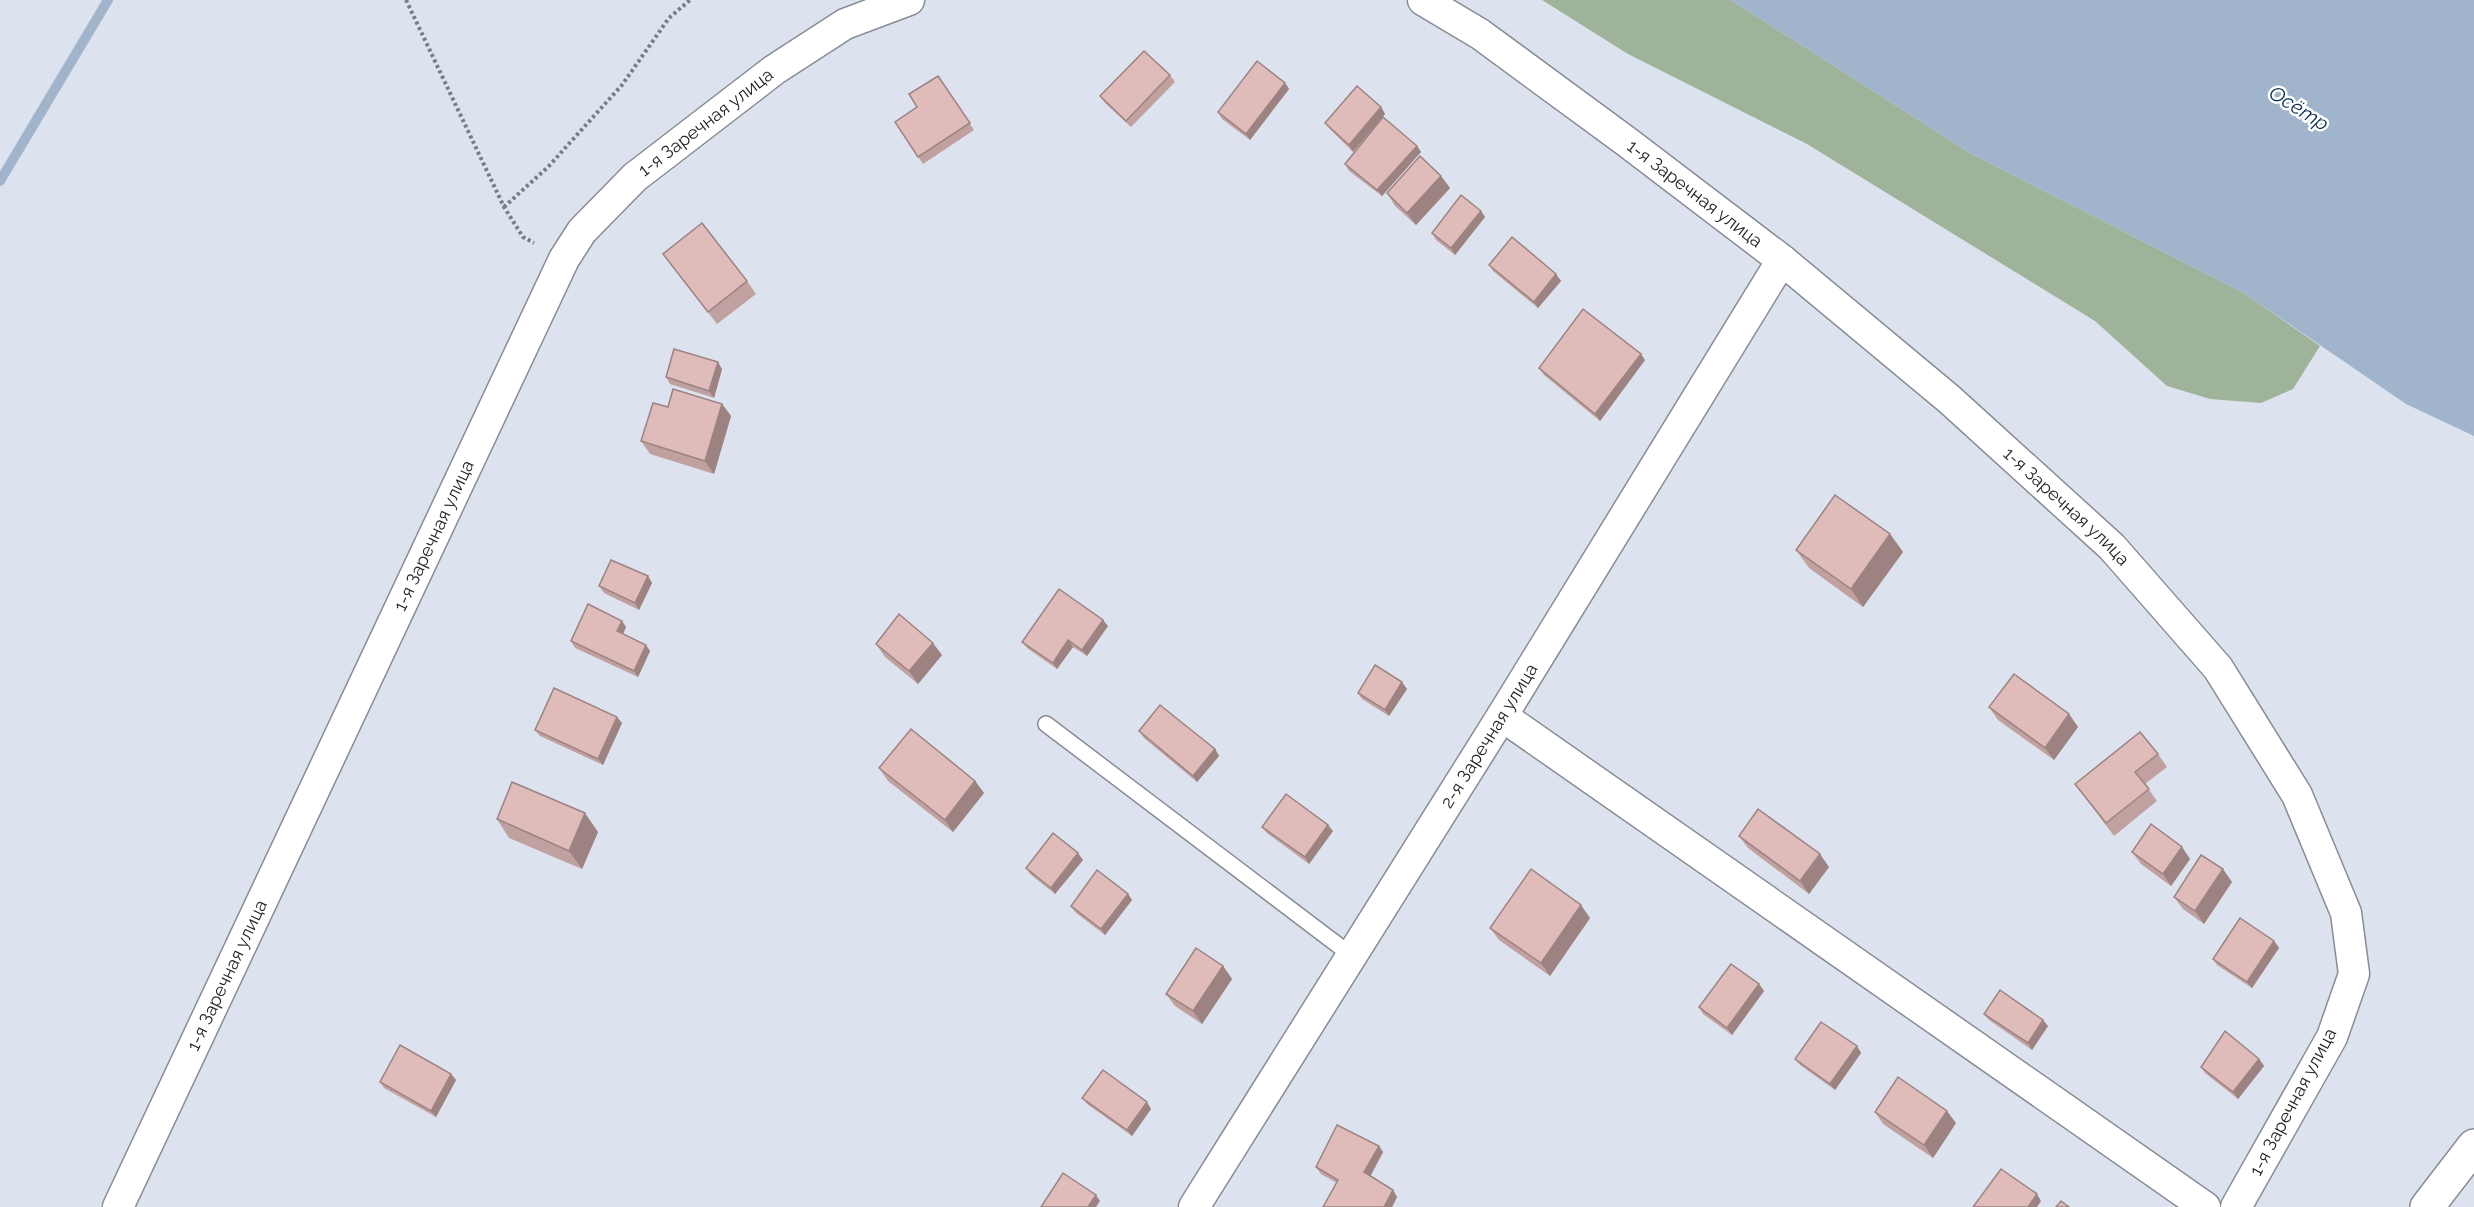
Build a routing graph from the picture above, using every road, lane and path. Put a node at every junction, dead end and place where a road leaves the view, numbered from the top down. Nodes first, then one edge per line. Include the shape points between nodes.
1 (406, 0) edge
2 (690, 0) edge
3 (909, 0) edge
4 (1423, 0) edge
5 (504, 207) junction
6 (564, 259) junction
7 (1782, 260) junction
8 (1502, 716) junction
9 (1046, 724) dead end
10 (1351, 954) junction
11 (2474, 1146) edge
12 (118, 1207) edge
13 (1194, 1207) edge
14 (2205, 1207) edge
15 (2236, 1207) edge
16 (2427, 1207) edge

1 - 5 path
2 - 5 path via 669,18 622,85 548,167
3 - 6 street, 1-я Заречная улица via 845,24 774,70 635,177 582,231
4 - 7 street, 1-я Заречная улица via 1480,34
5 - 6 path via 523,237
6 - 12 street, 1-я Заречная улица
7 - 8 street, 2-я Заречная улица
7 - 15 street, 1-я Заречная улица via 1949,399 2112,547 2218,668 2297,795 2346,914 2354,974 2332,1037
8 - 10 street, 2-я Заречная улица
8 - 14 street
9 - 10 lane
10 - 13 street, 2-я Заречная улица
11 - 16 main road

